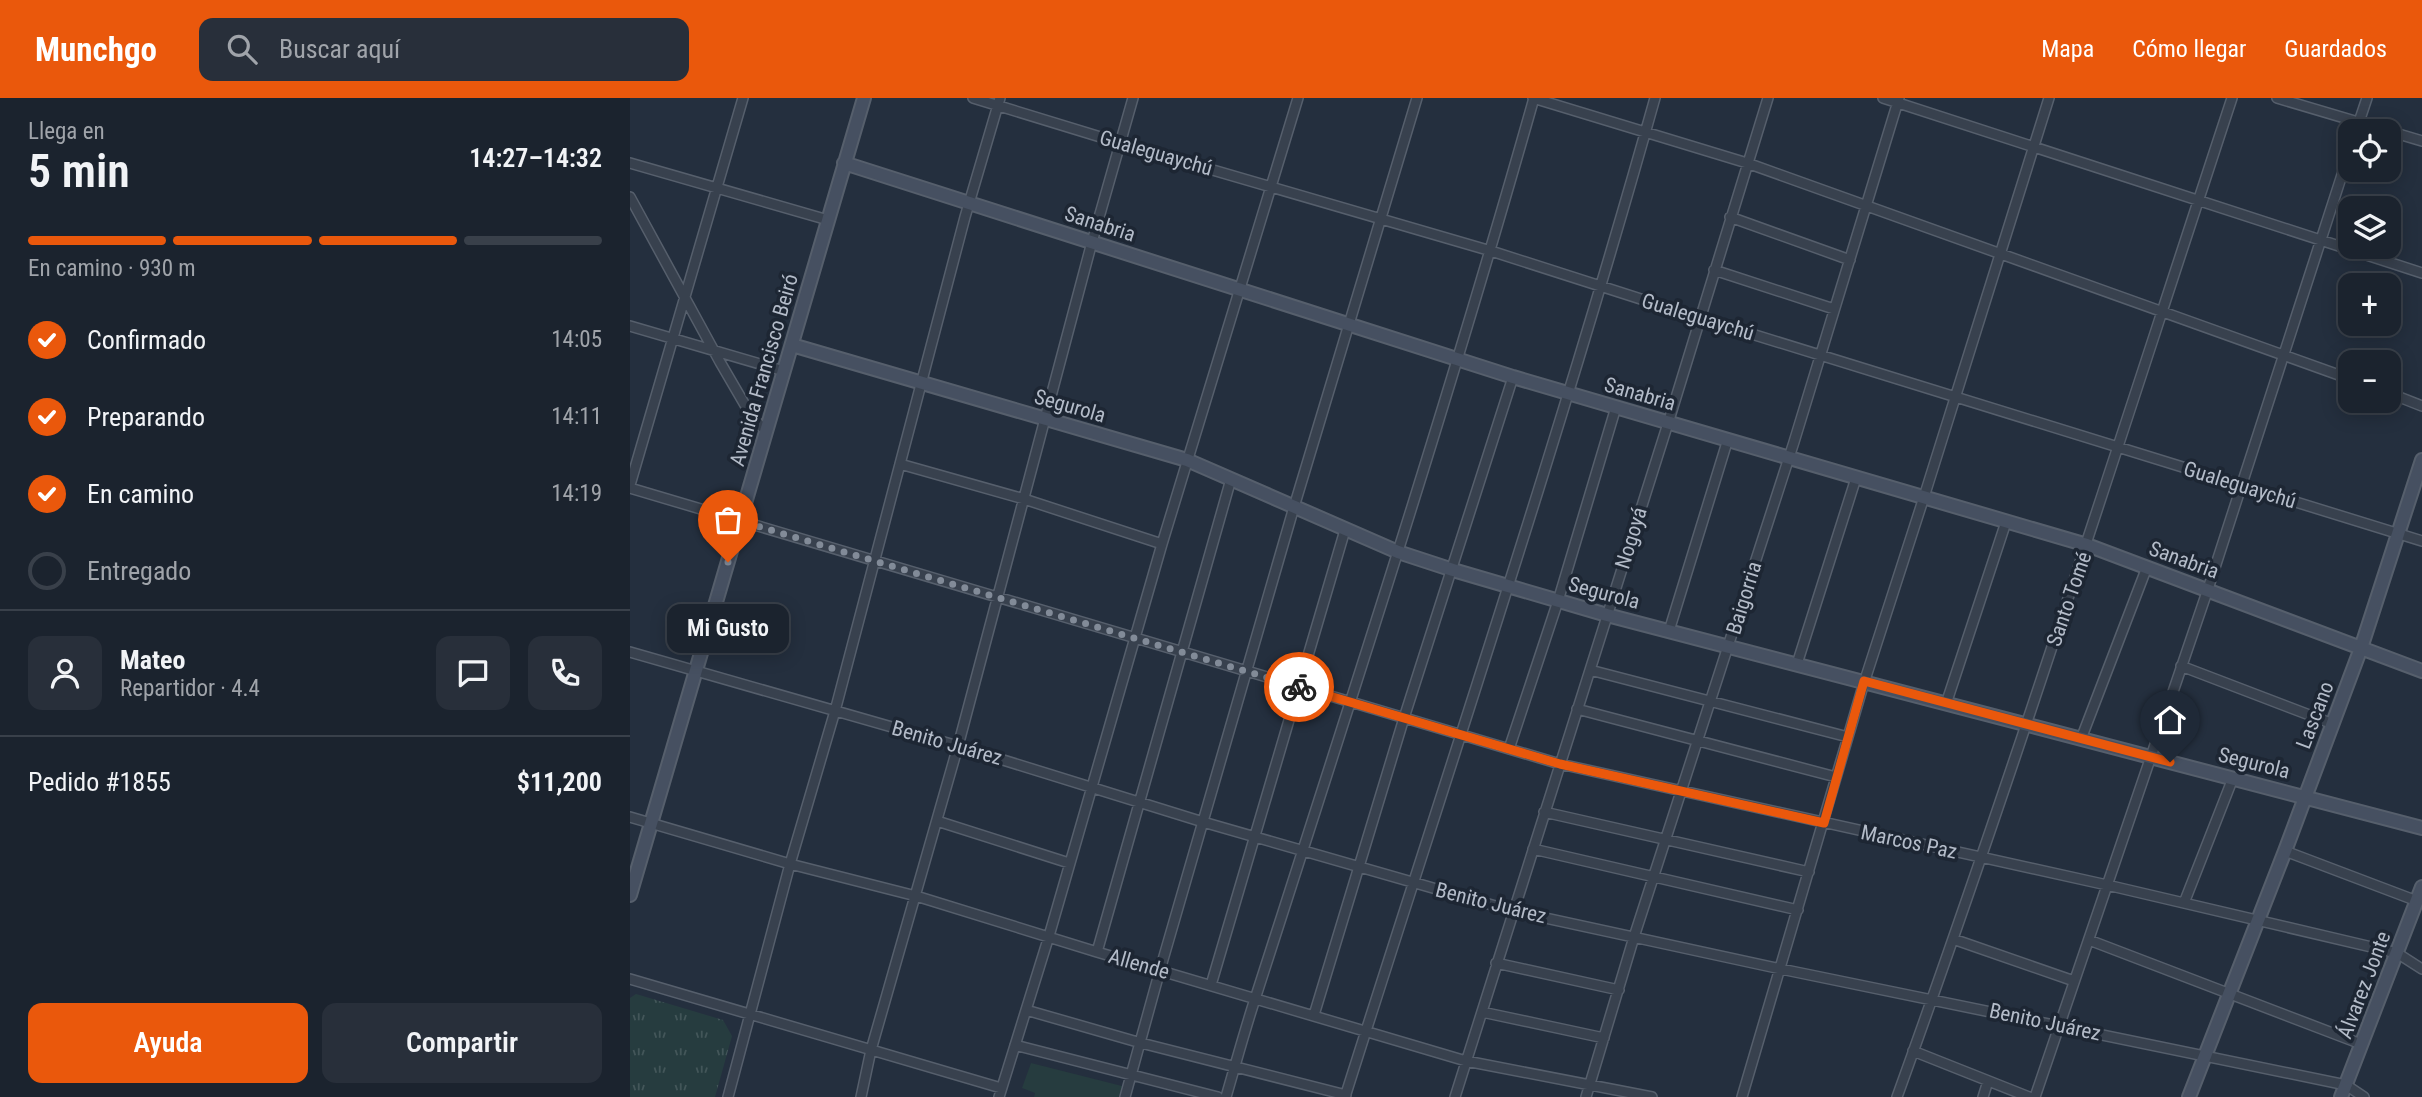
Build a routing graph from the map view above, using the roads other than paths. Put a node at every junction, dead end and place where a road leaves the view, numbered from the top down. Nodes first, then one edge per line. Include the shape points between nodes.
1 (743, 98) edge
2 (864, 98) edge
3 (974, 98) edge
4 (1133, 98) edge
5 (1298, 98) edge
6 (1416, 98) edge
7 (1534, 98) edge
8 (1655, 98) edge
9 (1768, 98) edge
10 (1883, 98) edge
11 (2049, 98) edge
12 (2232, 98) edge
13 (2277, 98) edge
14 (2367, 98) edge
15 (1898, 100) edge
16 (999, 102) edge
17 (2360, 119) edge
18 (2338, 120) edge
19 (1645, 131) junction
20 (2401, 136) edge
21 (2422, 141) edge
22 (1120, 144) junction
23 (2034, 147) junction
24 (630, 163) edge
25 (845, 163) junction
26 (1747, 163) junction
27 (2340, 182) edge
28 (1270, 187) junction
29 (717, 189) junction
30 (630, 197) edge
31 (2199, 200) junction
32 (970, 202) junction
33 (1867, 206) junction
34 (1381, 217) junction
35 (1730, 217) junction
36 (828, 220) junction
37 (2321, 240) junction
38 (1092, 242) junction
39 (1492, 251) junction
40 (2001, 254) junction
41 (1850, 260) junction
42 (1714, 270) junction
43 (2422, 273) edge
44 (1599, 286) junction
45 (1241, 288) junction
46 (684, 297) junction
47 (1835, 309) junction
48 (2163, 311) junction
49 (1700, 318) junction
50 (1348, 323) junction
51 (630, 326) edge
52 (673, 339) junction
53 (792, 345) junction
54 (714, 351) junction
55 (1820, 355) junction
56 (2283, 355) junction
57 (739, 358) junction
58 (1458, 359) junction
59 (784, 371) junction
60 (726, 373) junction
61 (2338, 375) edge
62 (1513, 377) junction
63 (921, 383) junction
64 (1567, 393) junction
65 (1956, 396) junction
66 (2401, 398) edge
67 (2422, 406) edge
68 (1616, 407) junction
69 (1045, 419) junction
70 (1668, 422) junction
71 (766, 430) junction
72 (1728, 439) junction
73 (2119, 447) junction
74 (1789, 457) junction
75 (1187, 460) junction
76 (2422, 460) edge
77 (900, 464) junction
78 (1856, 478) junction
79 (1231, 479) junction
80 (2240, 485) junction
81 (630, 487) edge
82 (1924, 497) junction
83 (1024, 499) junction
84 (1294, 507) junction
85 (740, 521) junction
86 (2006, 522) junction
87 (1345, 530) junction
88 (2398, 534) junction
89 (2422, 541) edge
90 (1162, 544) junction
91 (2087, 545) junction
92 (1398, 552) junction
93 (874, 562) junction
94 (2147, 567) junction
95 (1453, 570) junction
96 (1507, 585) junction
97 (2208, 589) junction
98 (999, 597) junction
99 (1558, 601) junction
100 (1607, 615) junction
101 (1669, 631) junction
102 (1135, 638) junction
103 (1729, 646) junction
104 (2361, 648) junction
105 (630, 652) edge
106 (1182, 652) junction
107 (1797, 664) junction
108 (2180, 666) junction
109 (1590, 670) junction
110 (1247, 671) junction
111 (2422, 671) edge
112 (696, 672) junction
113 (1864, 681) junction
114 (1297, 687) junction
115 (1711, 701) junction
116 (1350, 702) junction
117 (1946, 704) junction
118 (1577, 709) junction
119 (835, 711) junction
120 (1404, 718) junction
121 (2026, 724) junction
122 (2333, 724) junction
123 (1460, 735) junction
124 (1848, 737) junction
125 (2081, 739) junction
126 (1698, 740) junction
127 (958, 746) junction
128 (1508, 749) junction
129 (2149, 757) junction
130 (1560, 764) junction
131 (1836, 777) junction
132 (2234, 778) junction
133 (1091, 786) junction
134 (1681, 792) junction
135 (2305, 797) junction
136 (1140, 801) junction
137 (1544, 812) junction
138 (630, 817) edge
139 (937, 821) junction
140 (1203, 822) junction
141 (1824, 823) junction
142 (652, 824) junction
143 (2422, 828) edge
144 (1253, 836) junction
145 (1666, 839) junction
146 (1533, 849) junction
147 (2285, 851) junction
148 (1303, 852) junction
149 (1981, 857) junction
150 (1069, 863) junction
151 (790, 864) junction
152 (1358, 867) junction
153 (1809, 872) junction
154 (1653, 877) junction
155 (1414, 883) junction
156 (2107, 885) junction
157 (2422, 887) edge
158 (630, 895) edge
159 (916, 896) junction
160 (2417, 901) junction
161 (2184, 903) junction
162 (1798, 910) junction
163 (1513, 911) junction
164 (2258, 921) junction
165 (1049, 936) junction
166 (1634, 937) junction
167 (1952, 940) junction
168 (2089, 940) junction
169 (1097, 952) junction
170 (2397, 953) junction
171 (1496, 963) junction
172 (1781, 969) junction
173 (2422, 969) edge
174 (1160, 970) junction
175 (630, 979) edge
176 (2074, 981) junction
177 (1211, 985) junction
178 (1619, 990) junction
179 (2229, 993) junction
180 (1255, 999) junction
181 (1931, 999) junction
182 (1026, 1010) junction
183 (1482, 1012) junction
184 (750, 1015) junction
185 (1314, 1015) junction
186 (2059, 1026) junction
187 (1366, 1032) junction
188 (1604, 1038) junction
189 (1141, 1043) junction
190 (2361, 1044) junction
191 (1015, 1045) junction
192 (871, 1050) junction
193 (1913, 1051) junction
194 (2205, 1055) junction
195 (1466, 1060) junction
196 (1236, 1066) junction
197 (1132, 1075) junction
198 (1988, 1081) junction
199 (1590, 1085) junction
200 (2343, 1091) edge
201 (1000, 1093) edge
202 (1345, 1096) edge
203 (728, 1097) edge
204 (861, 1097) edge
205 (1125, 1097) edge
206 (1217, 1097) edge
207 (1226, 1097) edge
208 (1455, 1097) edge
209 (1586, 1097) edge
210 (1652, 1097) edge
211 (1742, 1097) edge
212 (1897, 1097) edge
213 (1983, 1097) edge
214 (2029, 1097) edge
215 (2035, 1097) edge
216 (2189, 1097) edge
217 (2364, 1097) edge

1 - 29 street
2 - 25 street, Avenida Francisco Beiró
3 - 16 street, Gualeguaychú
4 - 22 street
5 - 28 street
6 - 34 street
7 - 19 street
7 - 39 street
8 - 19 street
9 - 26 street, Nogoyá
10 - 15 street
11 - 23 street
12 - 31 street, Santo Tomé
13 - 18 street
14 - 17 street
15 - 23 street
15 - 33 street, Baigorria
16 - 22 street, Gualeguaychú
16 - 32 street
19 - 26 street
19 - 44 street
20 - 21 street
22 - 28 street, Gualeguaychú
22 - 38 street
23 - 31 street
23 - 40 street
24 - 29 street
25 - 32 street, Sanabria
25 - 36 street, Avenida Francisco Beiró
26 - 33 street
26 - 35 street, Nogoyá
27 - 37 street
28 - 34 street, Gualeguaychú
28 - 45 street
29 - 36 street
29 - 46 street
30 - 46 street
31 - 37 street
31 - 48 street, Santo Tomé
32 - 38 street, Sanabria
32 - 63 street
33 - 40 street
33 - 41 street, Baigorria
34 - 39 street, Gualeguaychú
34 - 50 street
35 - 41 street
35 - 42 street, Nogoyá
36 - 53 street, Avenida Francisco Beiró
37 - 43 street
37 - 56 street
38 - 45 street, Sanabria
38 - 69 street
39 - 44 street, Gualeguaychú
39 - 58 street
40 - 48 street
40 - 65 street
41 - 47 street, Baigorria
42 - 47 street
42 - 49 street, Nogoyá
44 - 49 street, Gualeguaychú
44 - 64 street
45 - 50 street, Sanabria
45 - 75 street
46 - 52 street
46 - 54 street
47 - 55 street, Baigorria
48 - 56 street
48 - 73 street, Santo Tomé
49 - 55 street, Gualeguaychú
49 - 70 street, Nogoyá
50 - 58 street, Sanabria
50 - 84 street
51 - 52 street
52 - 54 street
52 - 81 street
53 - 59 street, Avenida Francisco Beiró
53 - 63 street, Segurola
54 - 57 street
54 - 60 street
55 - 65 street, Gualeguaychú
55 - 74 street, Baigorria
56 - 61 street
56 - 80 street
57 - 59 street
57 - 60 street
58 - 62 street, Sanabria
58 - 92 street
59 - 71 street, Avenida Francisco Beiró
60 - 71 street via 752,417
62 - 64 street, Sanabria
62 - 95 street
63 - 69 street, Segurola
63 - 77 street
64 - 68 street, Sanabria
64 - 96 street
65 - 73 street, Gualeguaychú
65 - 82 street
66 - 67 street
68 - 70 street, Sanabria
68 - 99 street
69 - 75 street, Segurola
69 - 83 street
70 - 72 street, Sanabria
70 - 100 street, Nogoyá
71 - 85 street, Avenida Francisco Beiró
72 - 74 street, Sanabria
72 - 101 street
73 - 80 street, Gualeguaychú
73 - 91 street, Santo Tomé
74 - 78 street, Sanabria
74 - 103 street, Baigorria
75 - 79 street, Segurola
75 - 90 street
76 - 88 street, Lascano
77 - 83 street
77 - 93 street
78 - 82 street, Sanabria
78 - 107 street
79 - 84 street, Segurola
79 - 106 street
80 - 88 street, Gualeguaychú
80 - 97 street
81 - 85 street, Marcos Paz
82 - 86 street, Sanabria
82 - 113 street
83 - 90 street
83 - 98 street
84 - 87 street, Segurola
84 - 110 street
85 - 93 street, Marcos Paz
85 - 112 street, Avenida Francisco Beiró
86 - 91 street, Sanabria
86 - 117 street
87 - 92 street, Segurola
87 - 114 street
88 - 89 street, Gualeguaychú
88 - 104 street, Lascano
90 - 102 street
91 - 94 street, Sanabria
91 - 121 street, Santo Tomé
92 - 95 street, Segurola
92 - 116 street
93 - 98 street, Marcos Paz
93 - 119 street
94 - 97 street, Sanabria
94 - 125 street
95 - 96 street, Segurola
95 - 120 street
96 - 99 street, Segurola
96 - 123 street
97 - 104 street, Sanabria
97 - 108 street
98 - 102 street, Marcos Paz
98 - 127 street
99 - 100 street, Segurola
99 - 128 street
100 - 101 street, Segurola
100 - 109 street, Nogoyá
101 - 103 street, Segurola
102 - 106 street, Marcos Paz
102 - 133 street
103 - 107 street, Segurola
103 - 115 street, Baigorria
104 - 111 street, Sanabria
104 - 122 street, Lascano
105 - 112 street, Benito Juárez
106 - 110 street, Marcos Paz
106 - 136 street
107 - 113 street, Segurola
108 - 122 street
108 - 129 street
109 - 115 street
109 - 118 street, Nogoyá
110 - 114 street, Marcos Paz
110 - 140 street
112 - 119 street, Benito Juárez
112 - 142 street, Avenida Francisco Beiró
113 - 117 street, Segurola
113 - 124 street
114 - 116 street, Marcos Paz
114 - 144 street
115 - 124 street
115 - 126 street, Baigorria
116 - 120 street, Marcos Paz
116 - 148 street
117 - 121 street, Segurola
118 - 126 street
118 - 130 street, Nogoyá
119 - 127 street, Benito Juárez
119 - 151 street
120 - 123 street, Marcos Paz
120 - 152 street
121 - 125 street, Segurola
121 - 149 street, Santo Tomé
122 - 135 street, Lascano
123 - 128 street, Marcos Paz
123 - 155 street
124 - 131 street
125 - 129 street, Segurola
126 - 131 street
126 - 134 street, Baigorria
127 - 133 street, Benito Juárez
127 - 139 street
128 - 130 street, Marcos Paz
129 - 132 street, Segurola
129 - 156 street
130 - 134 street, Marcos Paz
130 - 137 street, Nogoyá
131 - 141 street
132 - 135 street, Segurola
132 - 161 street
133 - 136 street, Benito Juárez
133 - 150 street
134 - 141 street, Marcos Paz
134 - 145 street, Baigorria
135 - 143 street, Segurola
135 - 147 street, Lascano
136 - 140 street, Benito Juárez
136 - 169 street
137 - 145 street
137 - 146 street, Nogoyá
138 - 142 street, Allende
139 - 150 street
139 - 159 street
140 - 144 street, Benito Juárez
140 - 174 street
141 - 149 street, Marcos Paz
141 - 153 street
142 - 151 street, Allende
142 - 158 street, Avenida Francisco Beiró
144 - 148 street, Benito Juárez
144 - 177 street
145 - 153 street
145 - 154 street, Baigorria
146 - 154 street
146 - 163 street, Nogoyá
147 - 160 street
147 - 164 street, Lascano
148 - 152 street, Benito Juárez
148 - 180 street
149 - 156 street, Marcos Paz
149 - 167 street, Santo Tomé
150 - 165 street
151 - 159 street, Allende
151 - 184 street
152 - 155 street, Benito Juárez
152 - 185 street
153 - 162 street
154 - 162 street
154 - 166 street, Baigorria
155 - 163 street, Benito Juárez
155 - 187 street
156 - 161 street, Marcos Paz
156 - 168 street
157 - 160 street, Álvarez Jonte
159 - 165 street, Allende
159 - 192 street
160 - 170 street, Álvarez Jonte
161 - 164 street, Marcos Paz
162 - 172 street
163 - 166 street, Benito Juárez
163 - 171 street, Nogoyá
164 - 170 street, Marcos Paz
164 - 179 street, Lascano
165 - 169 street, Allende
165 - 182 street
166 - 172 street, Benito Juárez
166 - 178 street, Baigorria
167 - 176 street
167 - 181 street, Santo Tomé
168 - 176 street
168 - 179 street
169 - 174 street, Allende
170 - 173 street, Marcos Paz
170 - 190 street, Álvarez Jonte
171 - 178 street
171 - 183 street, Nogoyá
172 - 181 street, Benito Juárez
172 - 211 street
174 - 177 street, Allende
174 - 189 street
175 - 184 street
176 - 186 street
177 - 180 street, Allende
178 - 188 street, Baigorria
179 - 190 street
179 - 194 street, Lascano
180 - 185 street, Allende
180 - 196 street
181 - 186 street, Benito Juárez
181 - 193 street, Santo Tomé
182 - 189 street
182 - 191 street
183 - 188 street
183 - 195 street, Nogoyá
184 - 192 street
184 - 203 street
185 - 187 street, Allende
186 - 194 street, Benito Juárez
186 - 215 street
187 - 195 street, Allende
187 - 202 street
188 - 199 street, Baigorria
189 - 196 street
189 - 197 street
190 - 200 street, Álvarez Jonte
191 - 197 street
191 - 201 street
192 - 201 street
192 - 204 street
193 - 198 street
193 - 212 street, Santo Tomé
194 - 200 street, Benito Juárez
194 - 216 street, Lascano
195 - 199 street, Allende
195 - 208 street, Nogoyá
196 - 202 street
196 - 207 street
197 - 205 street
197 - 206 street
198 - 213 street
198 - 214 street
199 - 209 street, Baigorria
199 - 210 street, Allende
200 - 217 street, Benito Juárez

